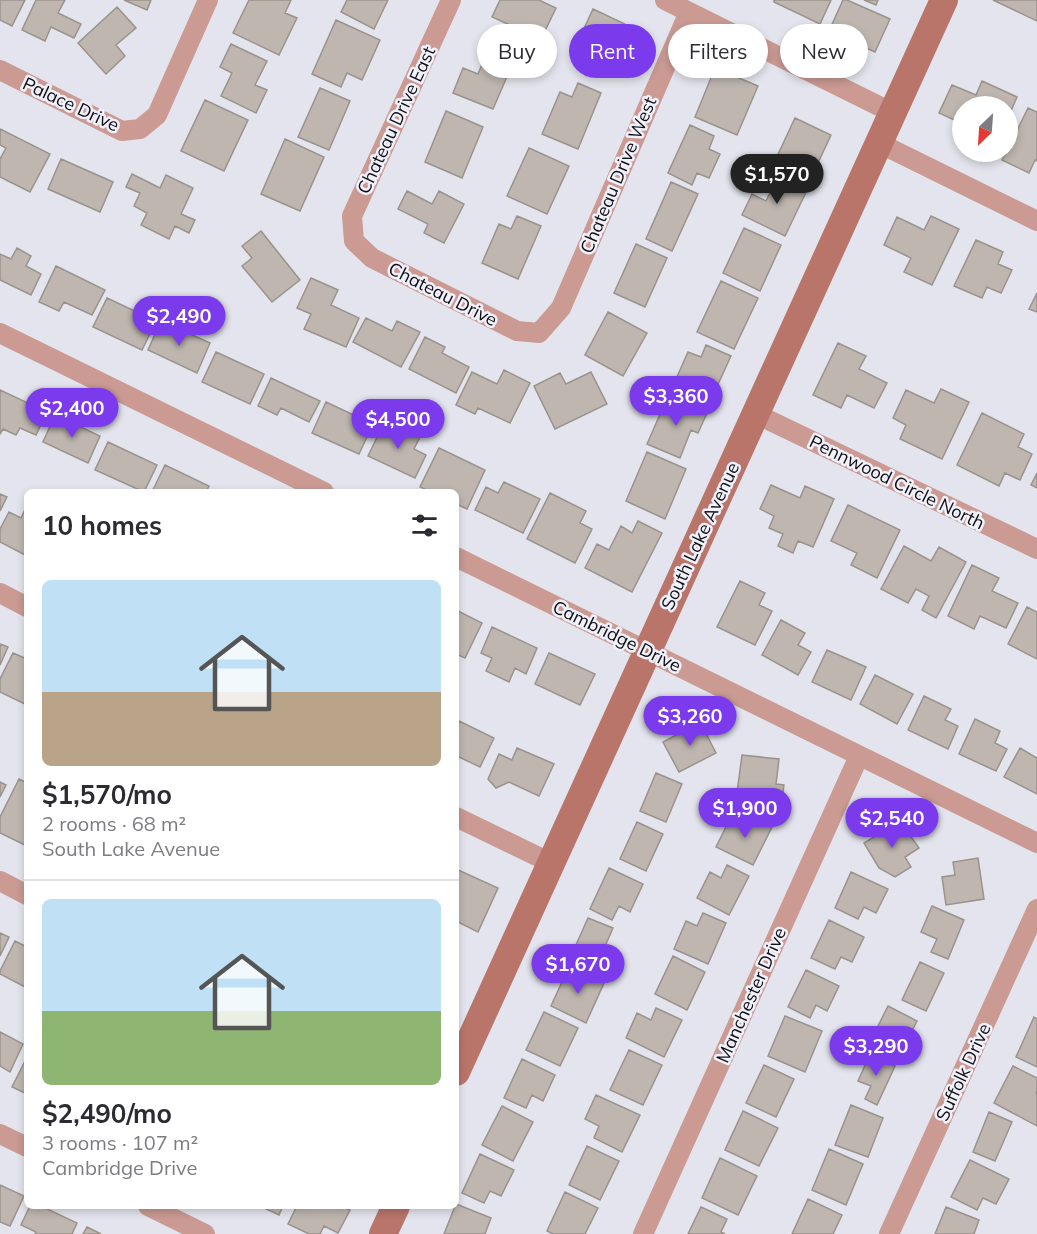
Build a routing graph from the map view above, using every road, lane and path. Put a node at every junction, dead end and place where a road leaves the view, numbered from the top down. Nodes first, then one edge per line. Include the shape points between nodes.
1 (208, 0) edge
2 (451, 0) edge
3 (665, 0) edge
4 (944, 0) edge
5 (689, 12) junction
6 (0, 70) edge
7 (893, 113) junction
8 (879, 144) junction
9 (1037, 221) edge
10 (354, 242) joint
11 (0, 333) edge
12 (539, 333) joint
13 (756, 414) junction
14 (318, 489) edge
15 (1037, 549) edge
16 (459, 558) edge
17 (0, 593) edge
18 (24, 605) edge
19 (647, 651) junction
20 (859, 756) junction
21 (459, 818) edge
22 (1037, 843) edge
23 (551, 863) junction
24 (0, 881) edge
25 (24, 893) edge
26 (1037, 909) edge
27 (459, 1065) edge
28 (0, 1134) edge
29 (24, 1146) edge
30 (154, 1209) edge
31 (395, 1209) edge
32 (205, 1234) edge
33 (383, 1234) edge
34 (643, 1234) edge
35 (888, 1234) edge

1 - 6 street, Palace Drive via 157,115 140,129 122,130
2 - 10 street, Chateau Drive East via 352,216
3 - 5 street
4 - 7 street, South Lake Avenue
5 - 7 street
5 - 12 street, Chateau Drive West via 561,308
7 - 8 street, South Lake Avenue
8 - 9 street
8 - 13 street, South Lake Avenue
10 - 12 street, Chateau Drive via 372,258 517,331
11 - 14 street
13 - 15 street, Pennwood Circle North
13 - 19 street, South Lake Avenue
16 - 19 street, Cambridge Drive
17 - 18 street
19 - 20 street, Cambridge Drive
19 - 23 street, South Lake Avenue
20 - 22 street, Cambridge Drive
20 - 34 street, Manchester Drive
21 - 23 street
23 - 27 street, South Lake Avenue
24 - 25 street
26 - 35 street, Suffolk Drive
28 - 29 street
30 - 32 street
31 - 33 street

